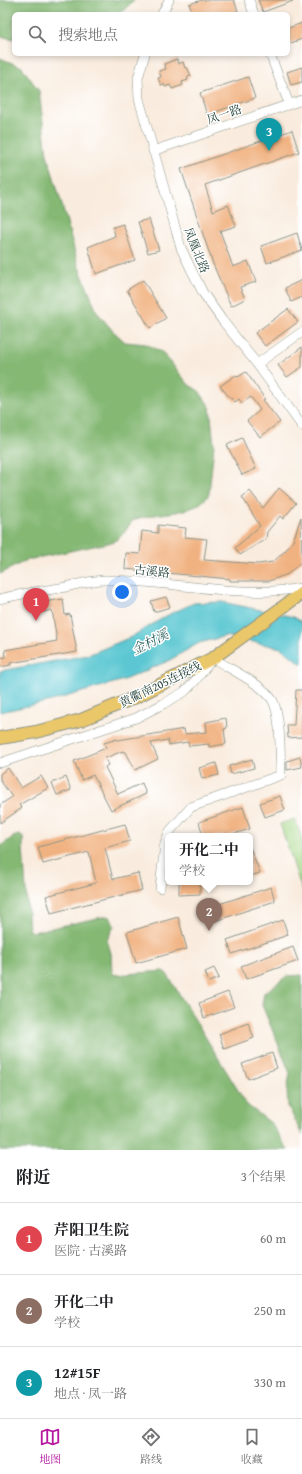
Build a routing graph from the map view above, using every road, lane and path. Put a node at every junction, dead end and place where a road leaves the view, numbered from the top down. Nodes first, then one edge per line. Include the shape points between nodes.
1 (169, 0) edge
2 (249, 0) edge
3 (163, 12) edge
4 (253, 12) edge
5 (144, 56) edge
6 (271, 56) edge
7 (302, 100) edge
8 (289, 104) junction
9 (153, 151) junction
10 (302, 332) edge
11 (257, 364) junction
12 (302, 426) edge
13 (302, 588) edge
14 (302, 593) edge
15 (0, 599) edge
16 (213, 658) junction
17 (0, 738) edge
18 (0, 763) edge
19 (169, 833) edge
20 (165, 856) edge
21 (160, 888) dead end

1 - 3 street
2 - 4 street
5 - 9 street, 凤凰北路 via 138,78 140,99
6 - 8 street
7 - 8 street, 凤一路
8 - 9 street, 凤一路
9 - 11 street, 凤凰北路 via 181,248 191,269 203,293
10 - 11 street
11 - 12 street, 凤凰北路
13 - 15 street, 古溪路 via 276,592 221,591 137,581 103,580
14 - 16 main road, 黄衢南205连接线
16 - 17 main road, 黄衢南205连接线 via 100,712 36,732
16 - 18 street via 184,692 136,718
16 - 19 street via 264,690 273,701 281,775 191,808
20 - 21 street

